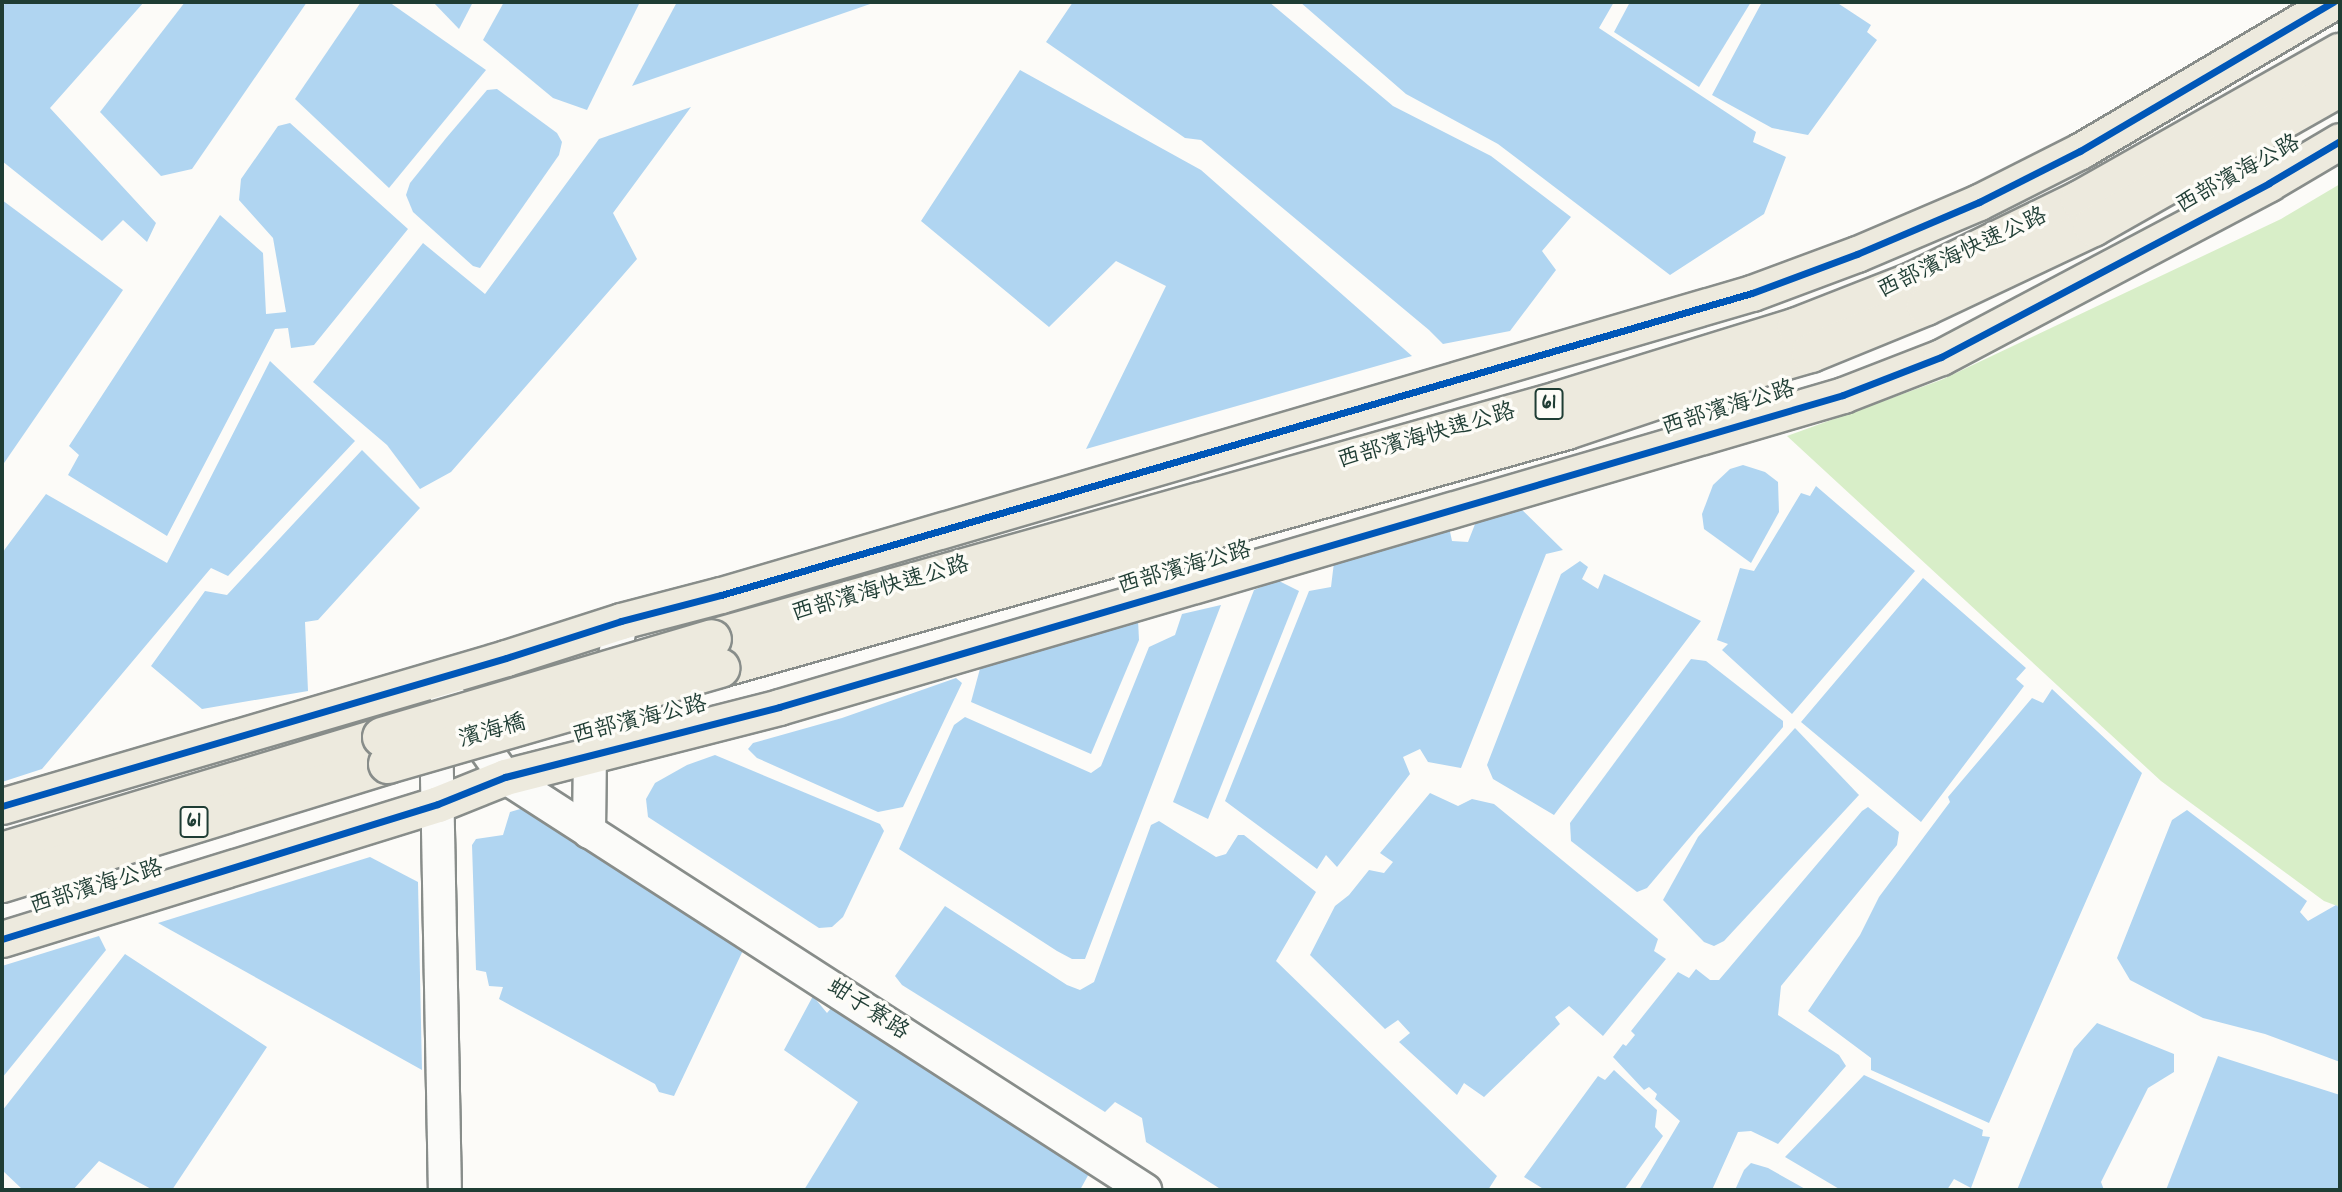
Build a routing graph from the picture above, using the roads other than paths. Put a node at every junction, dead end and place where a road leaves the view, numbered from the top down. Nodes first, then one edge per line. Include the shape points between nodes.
1 (2333, 2) edge
2 (2340, 52) edge
3 (2340, 87) edge
4 (2340, 141) edge
5 (621, 621) junction
6 (716, 653) junction
7 (506, 658) junction
8 (436, 679) junction
9 (385, 751) junction
10 (590, 753) junction
11 (505, 777) junction
12 (438, 804) junction
13 (2, 806) edge
14 (589, 832) junction
15 (2, 852) edge
16 (2, 883) edge
17 (2, 939) edge
18 (445, 1190) edge
19 (1145, 1190) edge

1 - 5 main road via 2080,151 1979,202 1752,293
2 - 6 highway, 西部濱海快速公路 / 61 via 2080,200 1912,282 1797,327
3 - 6 highway, 西部濱海快速公路 / 61 via 2093,227 1926,306 1811,353 1540,437
4 - 10 main road, 西部濱海公路 via 2128,260 1941,357 1843,395 779,707
5 - 7 main road
5 - 10 street via 603,728
6 - 9 highway, 濱海橋 / 61, bridge
7 - 8 main road
7 - 10 street via 564,698
8 - 11 street
8 - 12 street
8 - 13 main road
9 - 15 highway, 61
9 - 16 highway, 61
10 - 11 main road, 西部濱海公路
10 - 14 street
11 - 12 main road, 西部濱海公路
11 - 14 street, 蚶子寮路
12 - 17 main road, 西部濱海公路
12 - 18 street
14 - 19 street, 蚶子寮路

